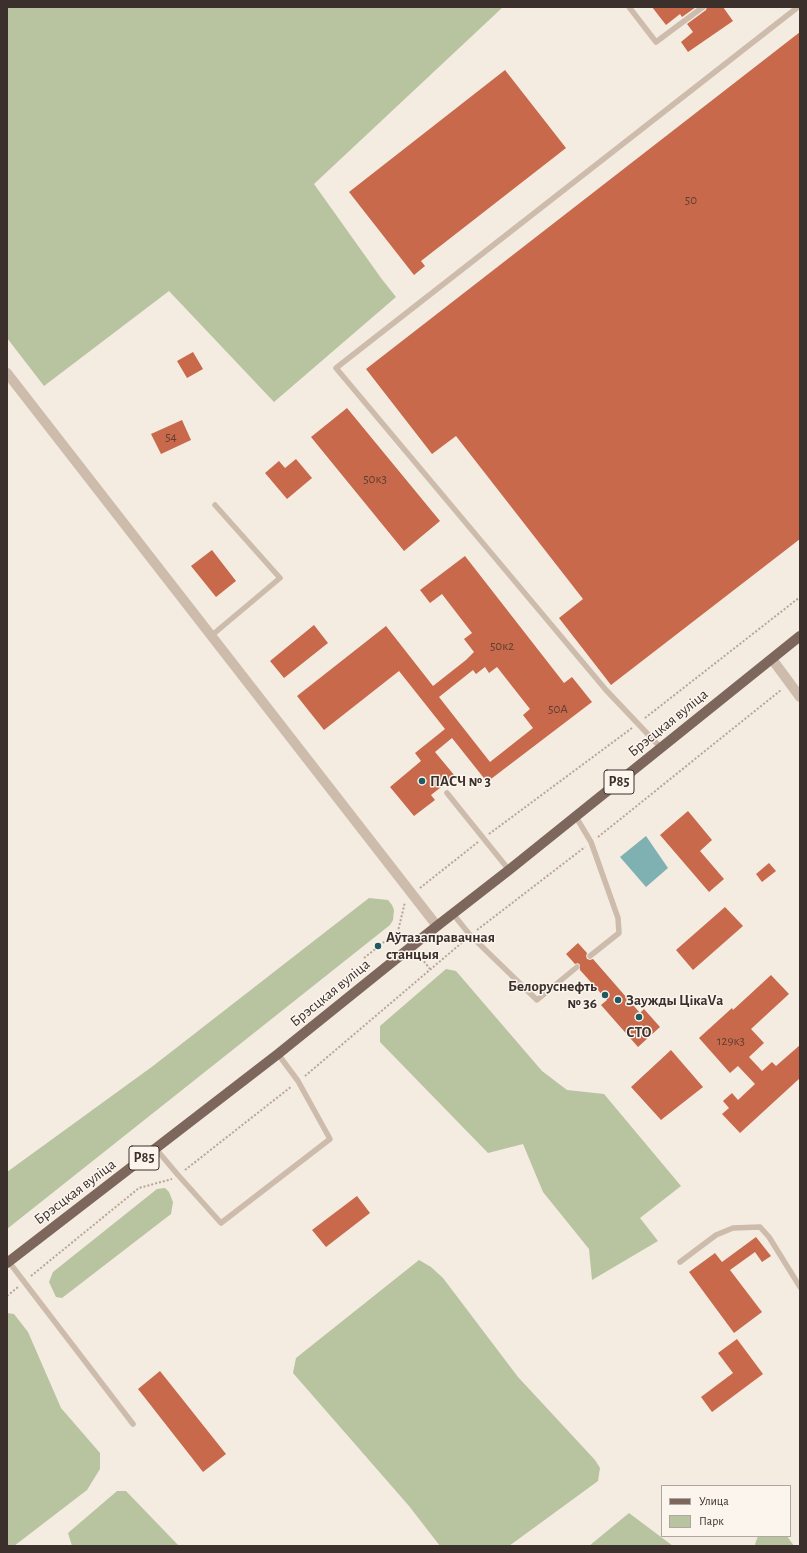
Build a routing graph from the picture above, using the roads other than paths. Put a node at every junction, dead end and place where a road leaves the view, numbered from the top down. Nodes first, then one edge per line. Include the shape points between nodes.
1 (629, 7) edge
2 (703, 7) edge
3 (798, 7) edge
4 (7, 372) edge
5 (215, 505) dead end
6 (211, 636) junction
7 (800, 636) edge
8 (772, 659) junction
9 (800, 698) edge
10 (661, 748) junction
11 (447, 793) dead end
12 (576, 817) junction
13 (509, 870) junction
14 (452, 914) junction
15 (436, 926) junction
16 (590, 956) dead end
17 (577, 967) dead end
18 (278, 1054) junction
19 (156, 1149) junction
20 (8, 1262) edge
21 (680, 1262) dead end
22 (800, 1287) edge
23 (133, 1424) dead end

1 - 2 lane via 656,42
3 - 10 lane via 336,368 606,690
4 - 6 street
5 - 6 lane via 280,578
6 - 15 street
7 - 8 main road, Брэсцкая вуліца / Р85
8 - 9 street
8 - 10 main road, Брэсцкая вуліца / Р85
10 - 12 main road, Брэсцкая вуліца / Р85
11 - 13 lane
12 - 13 main road, Брэсцкая вуліца / Р85
12 - 16 lane via 591,842 618,918 619,933
13 - 14 main road, Брэсцкая вуліца / Р85
14 - 15 main road, Брэсцкая вуліца / Р85
14 - 17 lane via 537,1000
15 - 18 main road, Брэсцкая вуліца / Р85
18 - 19 main road, Брэсцкая вуліца / Р85
18 - 19 lane via 298,1081 330,1139 324,1144 221,1223
19 - 20 main road, Брэсцкая вуліца / Р85
20 - 23 lane
21 - 22 lane via 716,1235 740,1227 760,1227

